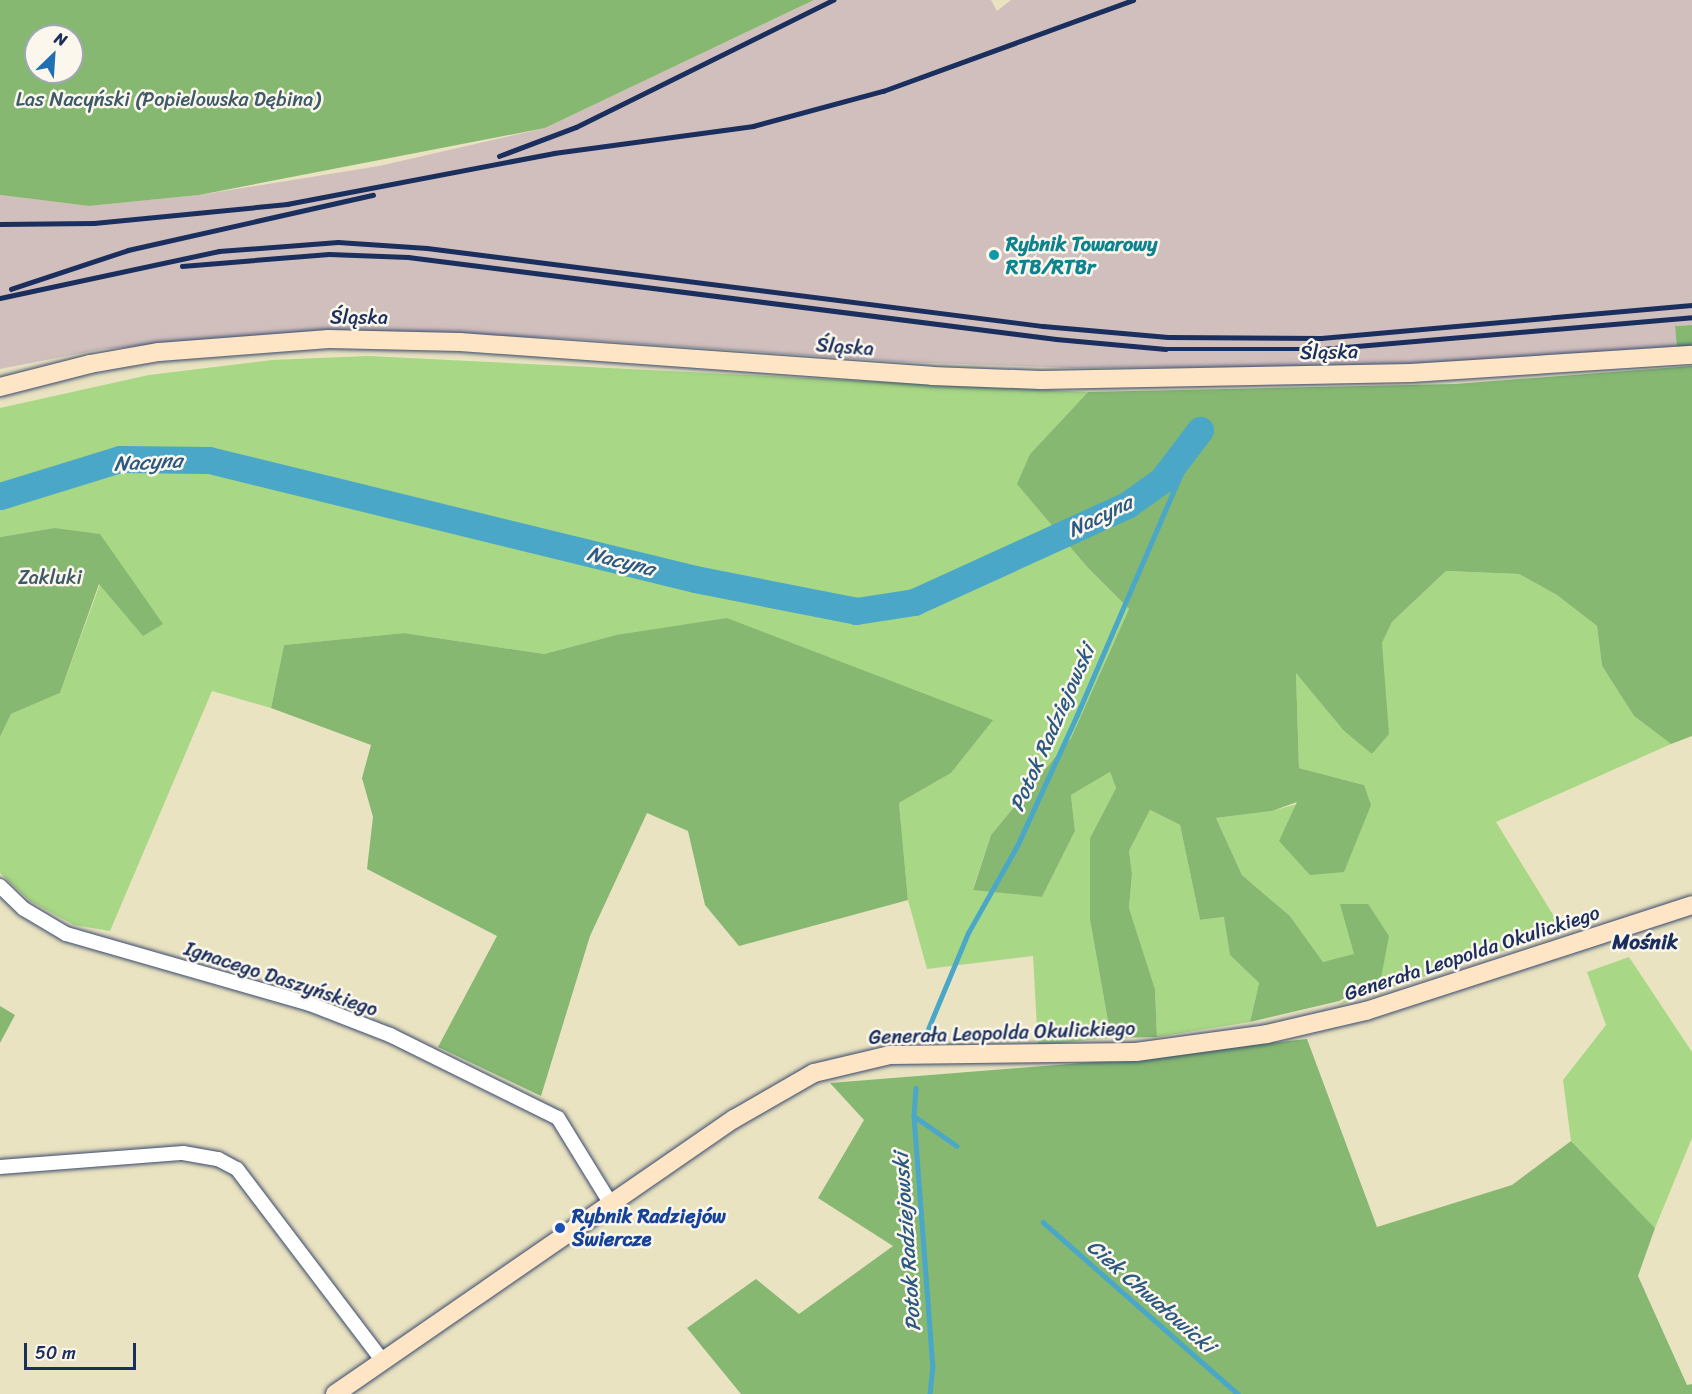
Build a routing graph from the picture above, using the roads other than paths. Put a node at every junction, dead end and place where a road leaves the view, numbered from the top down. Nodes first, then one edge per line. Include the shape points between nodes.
1 (1692, 355) edge
2 (0, 387) edge
3 (0, 886) edge
4 (1692, 905) edge
5 (0, 1167) edge
6 (611, 1204) junction
7 (383, 1361) junction
8 (335, 1394) edge

1 - 2 street, Śląska via 1422,372 1013,379 460,342 329,339 159,352 80,366
3 - 6 street, Ignacego Daszyńskiego via 24,909 66,934 310,1004 390,1035 558,1118
4 - 6 street, Generała Leopolda Okulickiego via 1360,1013 1267,1035 1156,1051 896,1055 843,1064 805,1076 768,1097
5 - 7 street via 183,1153 218,1159 237,1169
6 - 7 street, Generała Leopolda Okulickiego
7 - 8 street, Generała Leopolda Okulickiego

